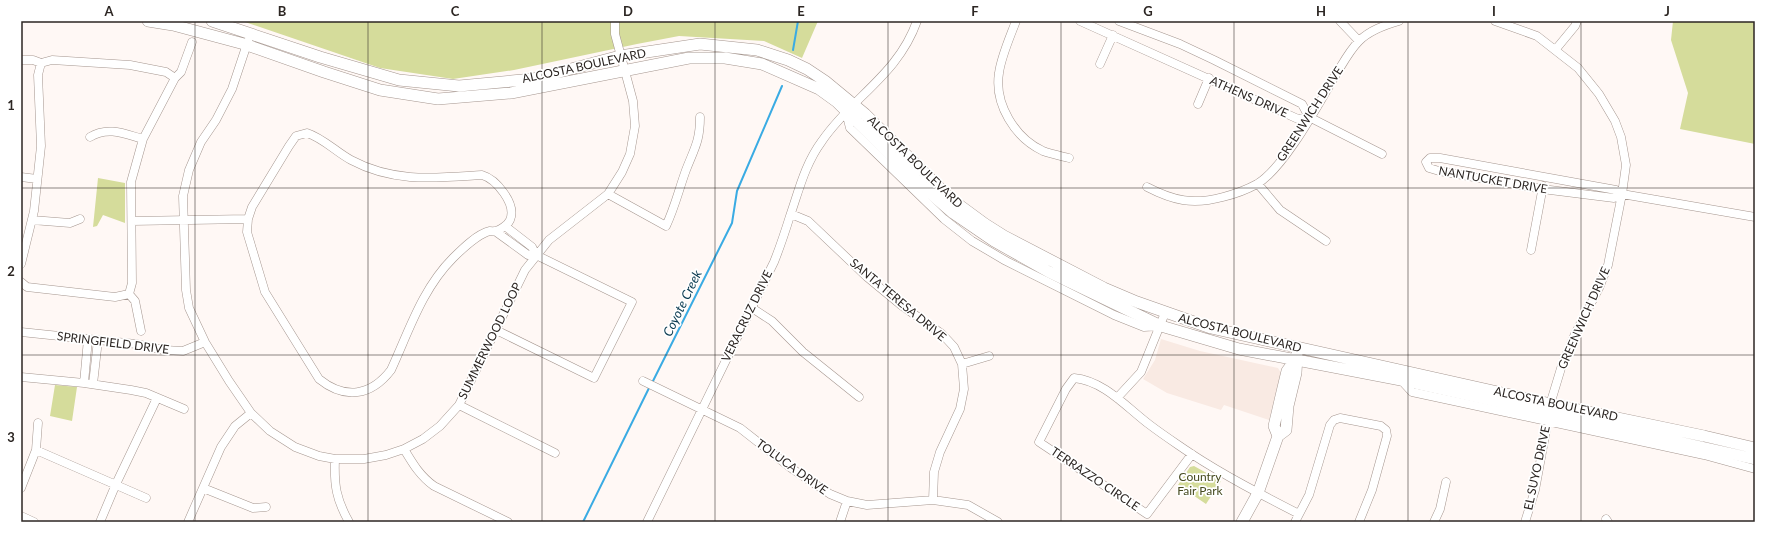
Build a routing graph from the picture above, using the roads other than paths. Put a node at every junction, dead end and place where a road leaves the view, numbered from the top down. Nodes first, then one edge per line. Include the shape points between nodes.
1 (148, 21) edge
2 (212, 21) edge
3 (615, 21) edge
4 (916, 21) edge
5 (1016, 21) edge
6 (1080, 21) edge
7 (1119, 21) edge
8 (1340, 21) edge
9 (1399, 21) edge
10 (1495, 21) edge
11 (1577, 21) edge
12 (250, 33) junction
13 (1112, 35) junction
14 (1359, 41) junction
15 (192, 42) dead end
16 (247, 45) junction
17 (1556, 49) junction
18 (620, 56) junction
19 (21, 60) edge
20 (41, 63) junction
21 (1100, 64) dead end
22 (625, 70) junction
23 (175, 78) junction
24 (1209, 78) junction
25 (1198, 104) dead end
26 (849, 108) junction
27 (700, 117) dead end
28 (1309, 117) junction
29 (90, 137) dead end
30 (143, 139) junction
31 (1382, 154) dead end
32 (1069, 158) dead end
33 (1492, 168) junction
34 (21, 177) edge
35 (1544, 177) junction
36 (37, 179) junction
37 (1490, 181) junction
38 (1258, 184) junction
39 (1147, 187) dead end
40 (1542, 189) junction
41 (608, 194) junction
42 (1622, 194) junction
43 (791, 214) junction
44 (1755, 217) edge
45 (80, 219) dead end
46 (183, 219) junction
47 (248, 219) junction
48 (32, 220) junction
49 (132, 221) junction
50 (505, 226) junction
51 (495, 231) junction
52 (1326, 241) dead end
53 (1531, 250) dead end
54 (536, 255) junction
55 (21, 264) edge
56 (21, 282) edge
57 (130, 294) junction
58 (752, 308) junction
59 (1165, 313) junction
60 (1160, 326) junction
61 (140, 330) dead end
62 (496, 330) junction
63 (21, 332) edge
64 (88, 339) junction
65 (98, 340) junction
66 (205, 342) junction
67 (1298, 348) junction
68 (989, 356) dead end
69 (1295, 360) junction
70 (962, 364) junction
71 (21, 377) edge
72 (643, 381) dead end
73 (89, 384) junction
74 (859, 397) dead end
75 (157, 398) junction
76 (1117, 398) junction
77 (459, 405) junction
78 (184, 409) dead end
79 (702, 410) junction
80 (250, 413) junction
81 (1549, 413) junction
82 (38, 423) dead end
83 (1755, 448) edge
84 (404, 449) junction
85 (36, 450) junction
86 (555, 453) dead end
87 (1192, 454) junction
88 (335, 459) junction
89 (1755, 459) edge
90 (1755, 469) edge
91 (1446, 482) dead end
92 (116, 484) junction
93 (21, 488) edge
94 (204, 488) junction
95 (1258, 493) junction
96 (146, 498) dead end
97 (933, 500) junction
98 (847, 501) junction
99 (266, 507) dead end
100 (1299, 514) junction
101 (21, 516) edge
102 (34, 522) edge
103 (100, 522) edge
104 (188, 522) edge
105 (349, 522) edge
106 (508, 522) edge
107 (647, 522) edge
108 (840, 522) edge
109 (998, 522) edge
110 (1242, 522) edge
111 (1295, 522) edge
112 (1359, 522) edge
113 (1434, 522) edge
114 (1525, 522) edge

1 - 16 main road, ALCOSTA BOULEVARD via 173,25
2 - 12 main road, ALCOSTA BOULEVARD
3 - 18 street, SUMMERWOOD LOOP
4 - 26 street, VERACRUZ DRIVE via 907,45 896,62
5 - 32 street via 999,73 1002,104 1011,123 1025,139 1043,151
6 - 13 street, ATHENS DRIVE
7 - 28 street, ATHENS DRIVE via 1180,44 1302,104
8 - 14 street
9 - 14 street, GREENWICH DRIVE via 1379,27
10 - 17 street, GREENWICH DRIVE via 1537,36
11 - 17 street
12 - 16 street, SUMMERWOOD LOOP
12 - 18 main road, ALCOSTA BOULEVARD via 399,80 459,86 533,79
13 - 21 street
13 - 24 street, ATHENS DRIVE
14 - 28 street, GREENWICH DRIVE
15 - 23 street via 181,72
16 - 22 main road, ALCOSTA BOULEVARD via 380,90 438,99 511,94
16 - 46 street, SUMMERWOOD LOOP via 232,89 201,142 189,170 183,196
17 - 42 street, GREENWICH DRIVE via 1589,80 1615,121 1625,153
18 - 22 street, SUMMERWOOD LOOP
18 - 26 main road, ALCOSTA BOULEVARD via 700,44 757,50 807,69 824,80
19 - 20 street
20 - 23 street via 52,60 130,65 166,72
20 - 36 street via 38,75 41,146
22 - 26 main road, ALCOSTA BOULEVARD via 689,58 725,58 762,64 798,78
22 - 41 street, SUMMERWOOD LOOP via 633,100 635,126 630,154
23 - 30 street
24 - 25 street
24 - 28 street, ATHENS DRIVE via 1298,119
26 - 43 street, VERACRUZ DRIVE via 822,140 808,164
26 - 59 main road, ALCOSTA BOULEVARD via 951,199 985,224 1104,288
26 - 60 main road, ALCOSTA BOULEVARD via 923,187 953,214 1049,272
27 - 41 street via 697,147 666,226
28 - 31 street
28 - 38 street, GREENWICH DRIVE via 1277,166
29 - 30 street via 98,132 110,130
30 - 49 street via 131,182
33 - 35 street, NANTUCKET DRIVE
33 - 37 street
33 - 37 street, NANTUCKET DRIVE via 1435,157 1426,162 1432,169
34 - 36 street
35 - 40 street
35 - 42 street, NANTUCKET DRIVE via 1616,190
36 - 48 street
37 - 40 street, NANTUCKET DRIVE
38 - 39 street, GREENWICH DRIVE via 1237,194 1184,202
38 - 52 street via 1280,210
40 - 42 street, NANTUCKET DRIVE via 1614,198
40 - 53 street
41 - 54 street, SUMMERWOOD LOOP via 549,240
42 - 44 street, NANTUCKET DRIVE
42 - 81 street, GREENWICH DRIVE via 1608,265 1562,365
43 - 58 street, VERACRUZ DRIVE via 774,262
43 - 70 street, SANTA TERESA DRIVE via 808,221 867,277 942,334 954,347
45 - 48 street via 70,223
46 - 47 street
46 - 49 street
46 - 66 street, SUMMERWOOD LOOP via 189,308
47 - 50 street via 252,207 294,139 300,134 307,133 316,136 351,160 381,173 416,178 488,176 510,206 510,220
47 - 51 street via 247,232 265,292 319,379 339,392 361,392 384,378 391,370 429,288 452,258 483,234
48 - 55 street
49 - 57 street
50 - 51 street
50 - 54 street via 532,247
51 - 54 street via 528,255
54 - 62 street, SUMMERWOOD LOOP via 525,270
54 - 62 street via 632,302 594,378
56 - 57 street via 27,286 115,297
57 - 61 street via 135,301
58 - 74 street via 772,321 803,352
58 - 79 street, VERACRUZ DRIVE
59 - 60 street
59 - 67 main road, ALCOSTA BOULEVARD via 1211,328
60 - 69 main road, ALCOSTA BOULEVARD via 1239,349
60 - 76 street via 1141,372
62 - 77 street, SUMMERWOOD LOOP
63 - 64 street, SPRINGFIELD DRIVE
64 - 65 street, SPRINGFIELD DRIVE
64 - 73 street
65 - 66 street, SPRINGFIELD DRIVE via 183,351
65 - 73 street
66 - 80 street, SUMMERWOOD LOOP
67 - 69 main road
67 - 81 main road, ALCOSTA BOULEVARD
68 - 70 street
69 - 81 main road, ALCOSTA BOULEVARD via 1401,380
69 - 95 main road via 1287,371 1274,426 1278,436
70 - 97 street, SANTA TERESA DRIVE via 964,389 960,409 940,452 934,472
71 - 73 street
72 - 79 street, TOLUCA DRIVE
73 - 75 street via 132,390
75 - 78 street
75 - 92 street
76 - 87 street, TERRAZZO CIRCLE
76 - 87 street, TERRAZZO CIRCLE via 1086,379 1074,378 1039,442 1147,514
77 - 84 street, SUMMERWOOD LOOP via 440,426
77 - 86 street
79 - 98 street, TOLUCA DRIVE via 740,428 791,468 830,494
79 - 107 street, VERACRUZ DRIVE
80 - 88 street, SUMMERWOOD LOOP via 270,431 295,447
80 - 94 street via 235,426 221,447
81 - 83 main road, ALCOSTA BOULEVARD via 1704,436
81 - 89 main road, ALCOSTA BOULEVARD
81 - 90 street, ALCOSTA BOULEVARD
81 - 114 street, EL SUYO DRIVE via 1535,490
82 - 85 street
84 - 88 street, SUMMERWOOD LOOP via 364,459
84 - 106 street via 414,467 434,486
85 - 92 street
85 - 93 street
87 - 95 street, TERRAZZO CIRCLE
88 - 105 street via 335,492
91 - 113 street via 1440,509
92 - 96 street
92 - 103 street
94 - 99 street via 253,508
94 - 104 street
95 - 100 street, TERRAZZO CIRCLE
95 - 110 main road
97 - 98 street, TOLUCA DRIVE via 867,505
97 - 109 street, TOLUCA DRIVE via 968,505
98 - 108 street
100 - 111 street
100 - 112 street via 1309,495 1330,425 1340,418 1381,426 1388,436 1372,490
101 - 102 street

